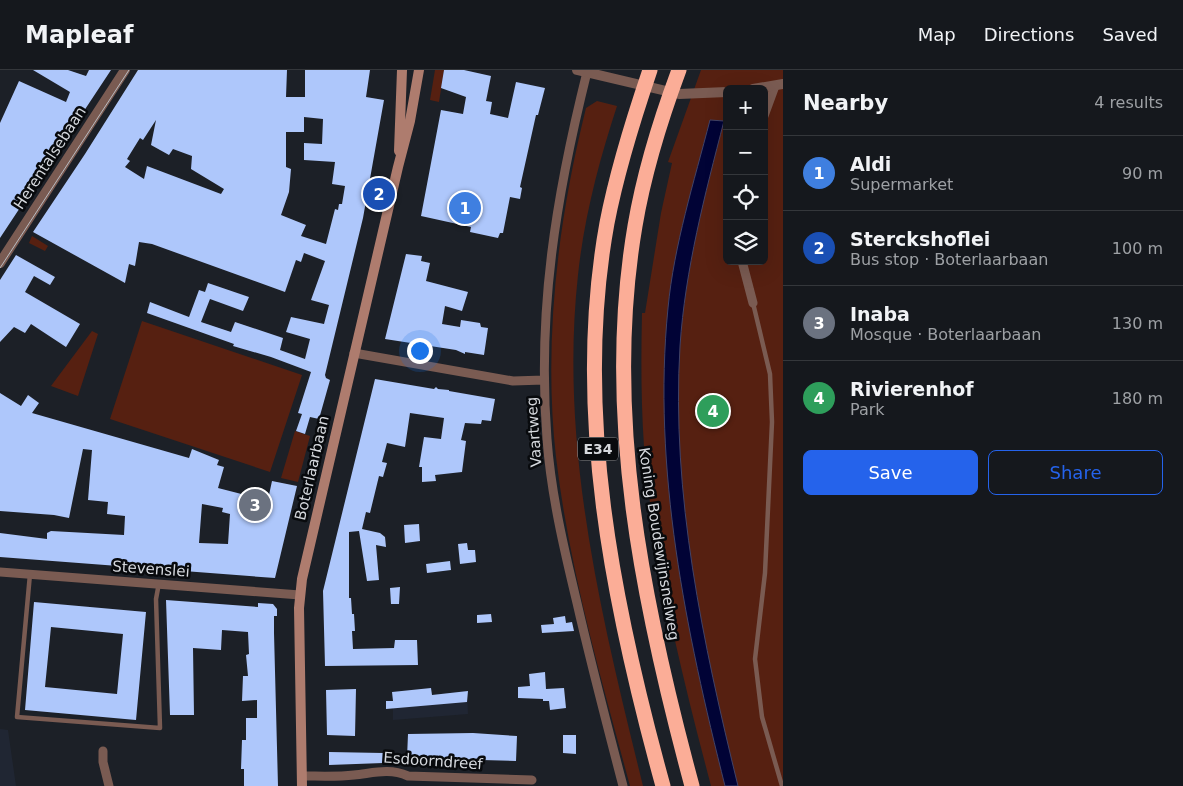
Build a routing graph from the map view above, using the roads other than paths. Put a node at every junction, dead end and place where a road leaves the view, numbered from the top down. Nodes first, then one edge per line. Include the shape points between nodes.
1 (125, 70) edge
2 (402, 70) edge
3 (419, 70) edge
4 (650, 70) edge
5 (679, 70) edge
6 (582, 71) edge
7 (779, 85) edge
8 (723, 92) edge
9 (768, 108) edge
10 (399, 162) junction
11 (0, 263) edge
12 (743, 265) edge
13 (753, 303) joint
14 (354, 353) junction
15 (544, 380) junction
16 (0, 572) edge
17 (30, 574) junction
18 (159, 583) junction
19 (300, 595) junction
20 (103, 751) dead end
21 (532, 780) dead end
22 (302, 781) edge
23 (109, 786) edge
24 (623, 786) edge
25 (663, 786) edge
26 (692, 786) edge
27 (782, 786) edge

1 - 11 street, Herentalsebaan
2 - 10 main road, Boterlaarbaan
3 - 10 main road, Boterlaarbaan
4 - 25 highway, E34 via 619,170 607,223 600,275 595,388 597,440 612,564 629,651
5 - 26 highway, Koning Boudewijnsnelweg / E34 via 662,115 635,226 623,345 626,442 639,547 657,647
6 - 8 street via 679,94
6 - 15 street, Vaartweg via 549,257
7 - 9 street
10 - 14 main road, Boterlaarbaan
12 - 13 street
13 - 27 lane via 770,374 772,422 765,573 755,659 762,717
14 - 15 street via 513,381
14 - 19 main road, Boterlaarbaan via 304,565
15 - 24 street, Vaartweg via 556,512
16 - 17 street, Stevenslei
17 - 18 street, Stevenslei
17 - 18 lane via 17,717 160,728 156,599
18 - 19 street, Stevenslei
19 - 22 main road, Boterlaarbaan
20 - 23 street
21 - 22 street, Esdoorndreef via 408,776 396,771

